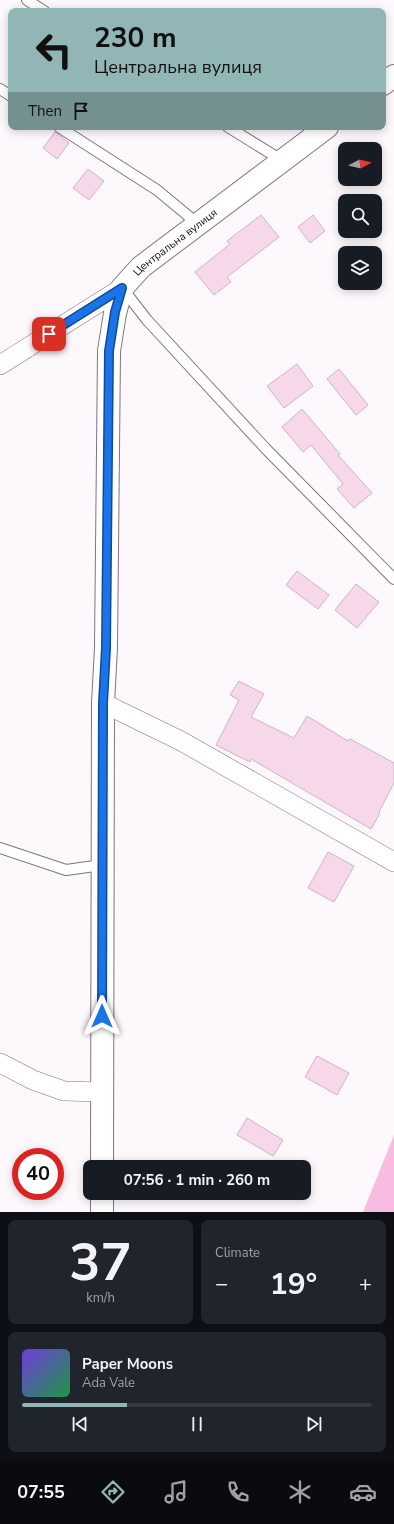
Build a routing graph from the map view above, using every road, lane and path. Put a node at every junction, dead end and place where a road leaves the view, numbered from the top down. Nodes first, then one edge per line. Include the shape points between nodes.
1 (27, 0) edge
2 (39, 8) edge
3 (64, 130) edge
4 (233, 130) edge
5 (323, 130) edge
6 (283, 161) junction
7 (198, 224) junction
8 (122, 288) junction
9 (0, 365) edge
10 (394, 579) edge
11 (103, 703) junction
12 (0, 848) edge
13 (394, 862) edge
14 (102, 865) junction
15 (0, 1063) edge
16 (102, 1092) junction
17 (102, 1160) edge
18 (102, 1200) edge
19 (102, 1212) edge

1 - 2 lane
3 - 7 lane via 158,190
4 - 6 lane
5 - 6 street, Центральна вулиця
6 - 7 street, Центральна вулиця
7 - 8 street, Центральна вулиця via 141,267
8 - 9 street, Центральна вулиця
8 - 10 lane via 146,320 266,449
8 - 11 street via 115,312 109,351
11 - 13 street via 181,741
11 - 14 street
12 - 14 lane via 66,870
14 - 16 street
15 - 16 street via 33,1080 64,1091
16 - 17 street
18 - 19 street

